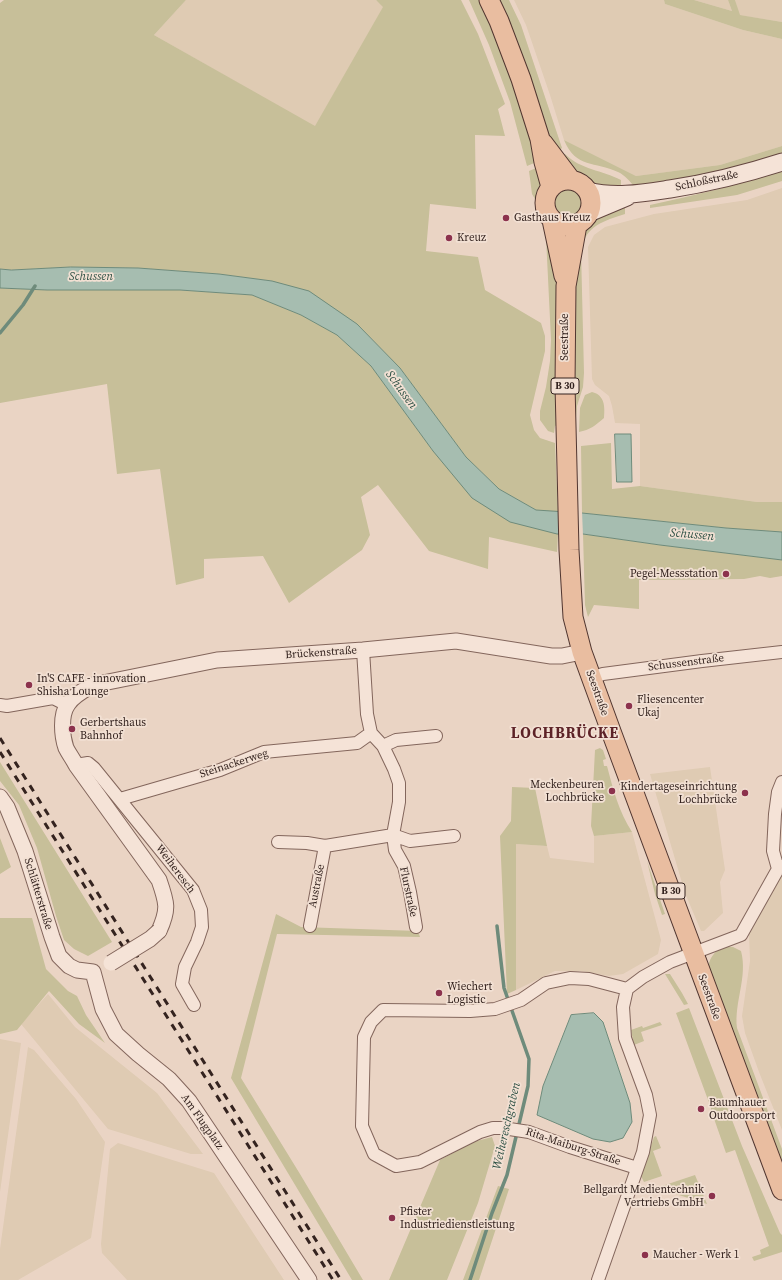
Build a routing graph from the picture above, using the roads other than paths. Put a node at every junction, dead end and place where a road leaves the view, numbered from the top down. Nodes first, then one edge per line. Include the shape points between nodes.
1 (489, 0) edge
2 (540, 139) junction
3 (782, 162) edge
4 (571, 180) junction
5 (551, 187) junction
6 (588, 191) junction
7 (631, 195) junction
8 (583, 219) junction
9 (552, 220) junction
10 (566, 286) junction
11 (363, 650) junction
12 (582, 652) junction
13 (782, 652) edge
14 (591, 678) junction
15 (0, 705) edge
16 (67, 705) junction
17 (371, 733) junction
18 (436, 736) dead end
19 (383, 746) junction
20 (76, 764) junction
21 (782, 782) edge
22 (0, 797) edge
23 (120, 799) junction
24 (394, 835) junction
25 (454, 836) dead end
26 (278, 842) dead end
27 (325, 846) junction
28 (780, 868) edge
29 (310, 926) dead end
30 (416, 927) dead end
31 (694, 954) junction
32 (93, 972) junction
33 (627, 989) junction
34 (194, 1005) dead end
35 (637, 1168) junction
36 (782, 1190) edge
37 (309, 1280) edge
38 (598, 1280) edge

1 - 2 main road via 521,80
2 - 4 main road
2 - 5 main road
3 - 7 main road, Schloßstraße via 702,184
4 - 5 main road via 563,180
4 - 6 main road
5 - 9 main road via 545,205
6 - 7 main road, Schloßstraße
6 - 8 main road via 591,206
7 - 8 main road, Schloßstraße
8 - 9 main road via 565,226
8 - 10 main road, Seestraße / B 30
9 - 10 main road, Seestraße / B 30
10 - 12 main road, Seestraße / B 30 via 565,385 569,550 573,617
11 - 12 street, Brückenstraße via 456,641 551,656
11 - 16 street, Brückenstraße via 217,660 93,685 78,694
11 - 17 street via 367,714
12 - 14 main road, Seestraße / B 30
13 - 14 street, Schussenstraße via 604,674
14 - 31 main road, Seestraße / B 30
15 - 16 street via 53,698
16 - 20 street via 63,728 66,747
17 - 19 street
17 - 23 street, Steinackerweg via 357,743 264,752 220,770
18 - 19 street via 396,740
19 - 24 street via 399,783 400,802
20 - 23 street, Weiheresch via 88,763
20 - 32 street, bridge via 159,880 166,902 165,917 159,931 150,939
21 - 28 street via 774,814 773,851
22 - 32 street, Schlätterstraße via 7,807 25,851 59,956 69,966
23 - 34 street, Weiheresch via 193,890 201,910 202,926 185,967 182,984
24 - 25 street via 410,840
24 - 27 street
24 - 30 street, Flurstraße via 395,850 404,866
26 - 27 street
27 - 29 street, Austraße
28 - 31 street via 741,934
31 - 33 street via 670,962
31 - 36 main road, Seestraße / B 30
32 - 37 street, Am Flugplatz via 103,1009 116,1034 169,1079 189,1101
33 - 35 street via 623,1007 625,1038 646,1095 650,1115 643,1152
33 - 35 street, Rita-Maiburg-Straße via 589,979 570,978 546,983 521,1000 495,1009 383,1010 371,1022 364,1037 362,1126 374,1154 396,1166 420,1162 480,1132 493,1128 510,1128
35 - 38 street

